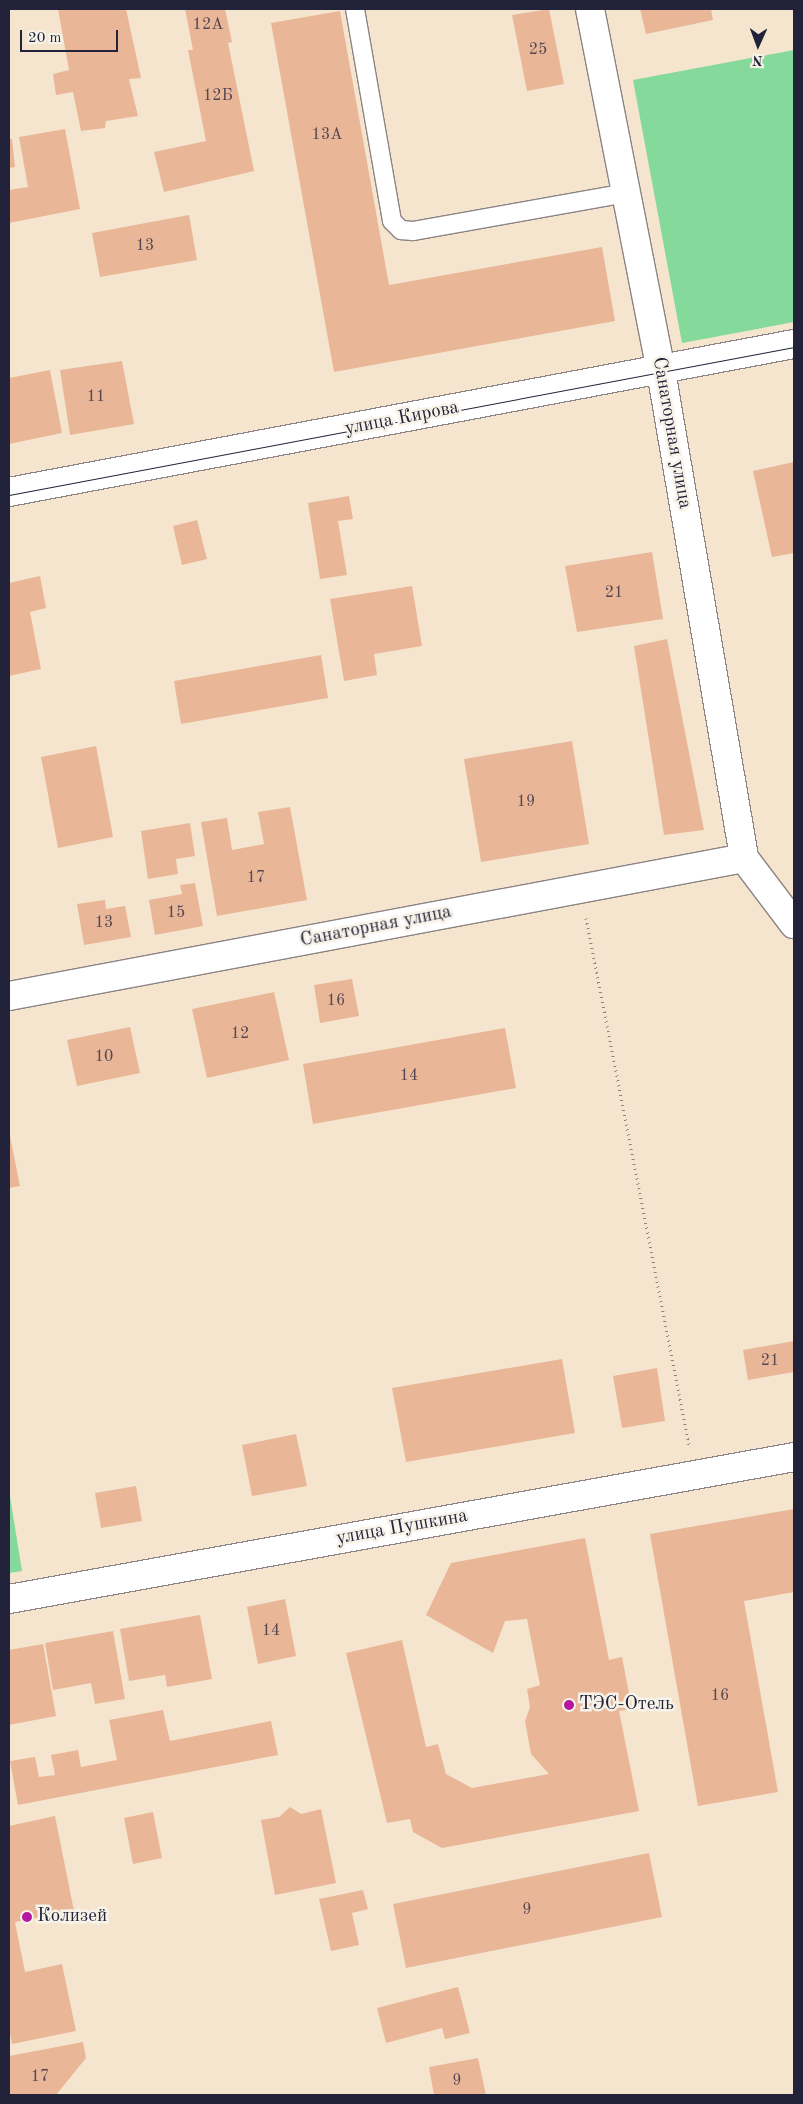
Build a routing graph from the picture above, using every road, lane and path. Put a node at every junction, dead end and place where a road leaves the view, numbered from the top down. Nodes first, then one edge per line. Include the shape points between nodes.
1 (355, 9) edge
2 (590, 9) edge
3 (627, 193) junction
4 (794, 344) edge
5 (661, 371) junction
6 (9, 492) edge
7 (744, 858) junction
8 (581, 888) junction
9 (794, 924) edge
10 (9, 996) edge
11 (794, 1457) edge
12 (695, 1475) junction
13 (9, 1599) edge

1 - 3 lane via 392,221 401,230 413,231
2 - 3 street, Санаторная улица
3 - 5 street, Санаторная улица
4 - 5 street, улица Кирова
5 - 6 street, улица Кирова
5 - 7 street, Санаторная улица
7 - 8 street, Санаторная улица
7 - 9 street, Санаторная улица
8 - 10 street, Санаторная улица
8 - 12 path
11 - 12 street, улица Пушкина
12 - 13 street, улица Пушкина

